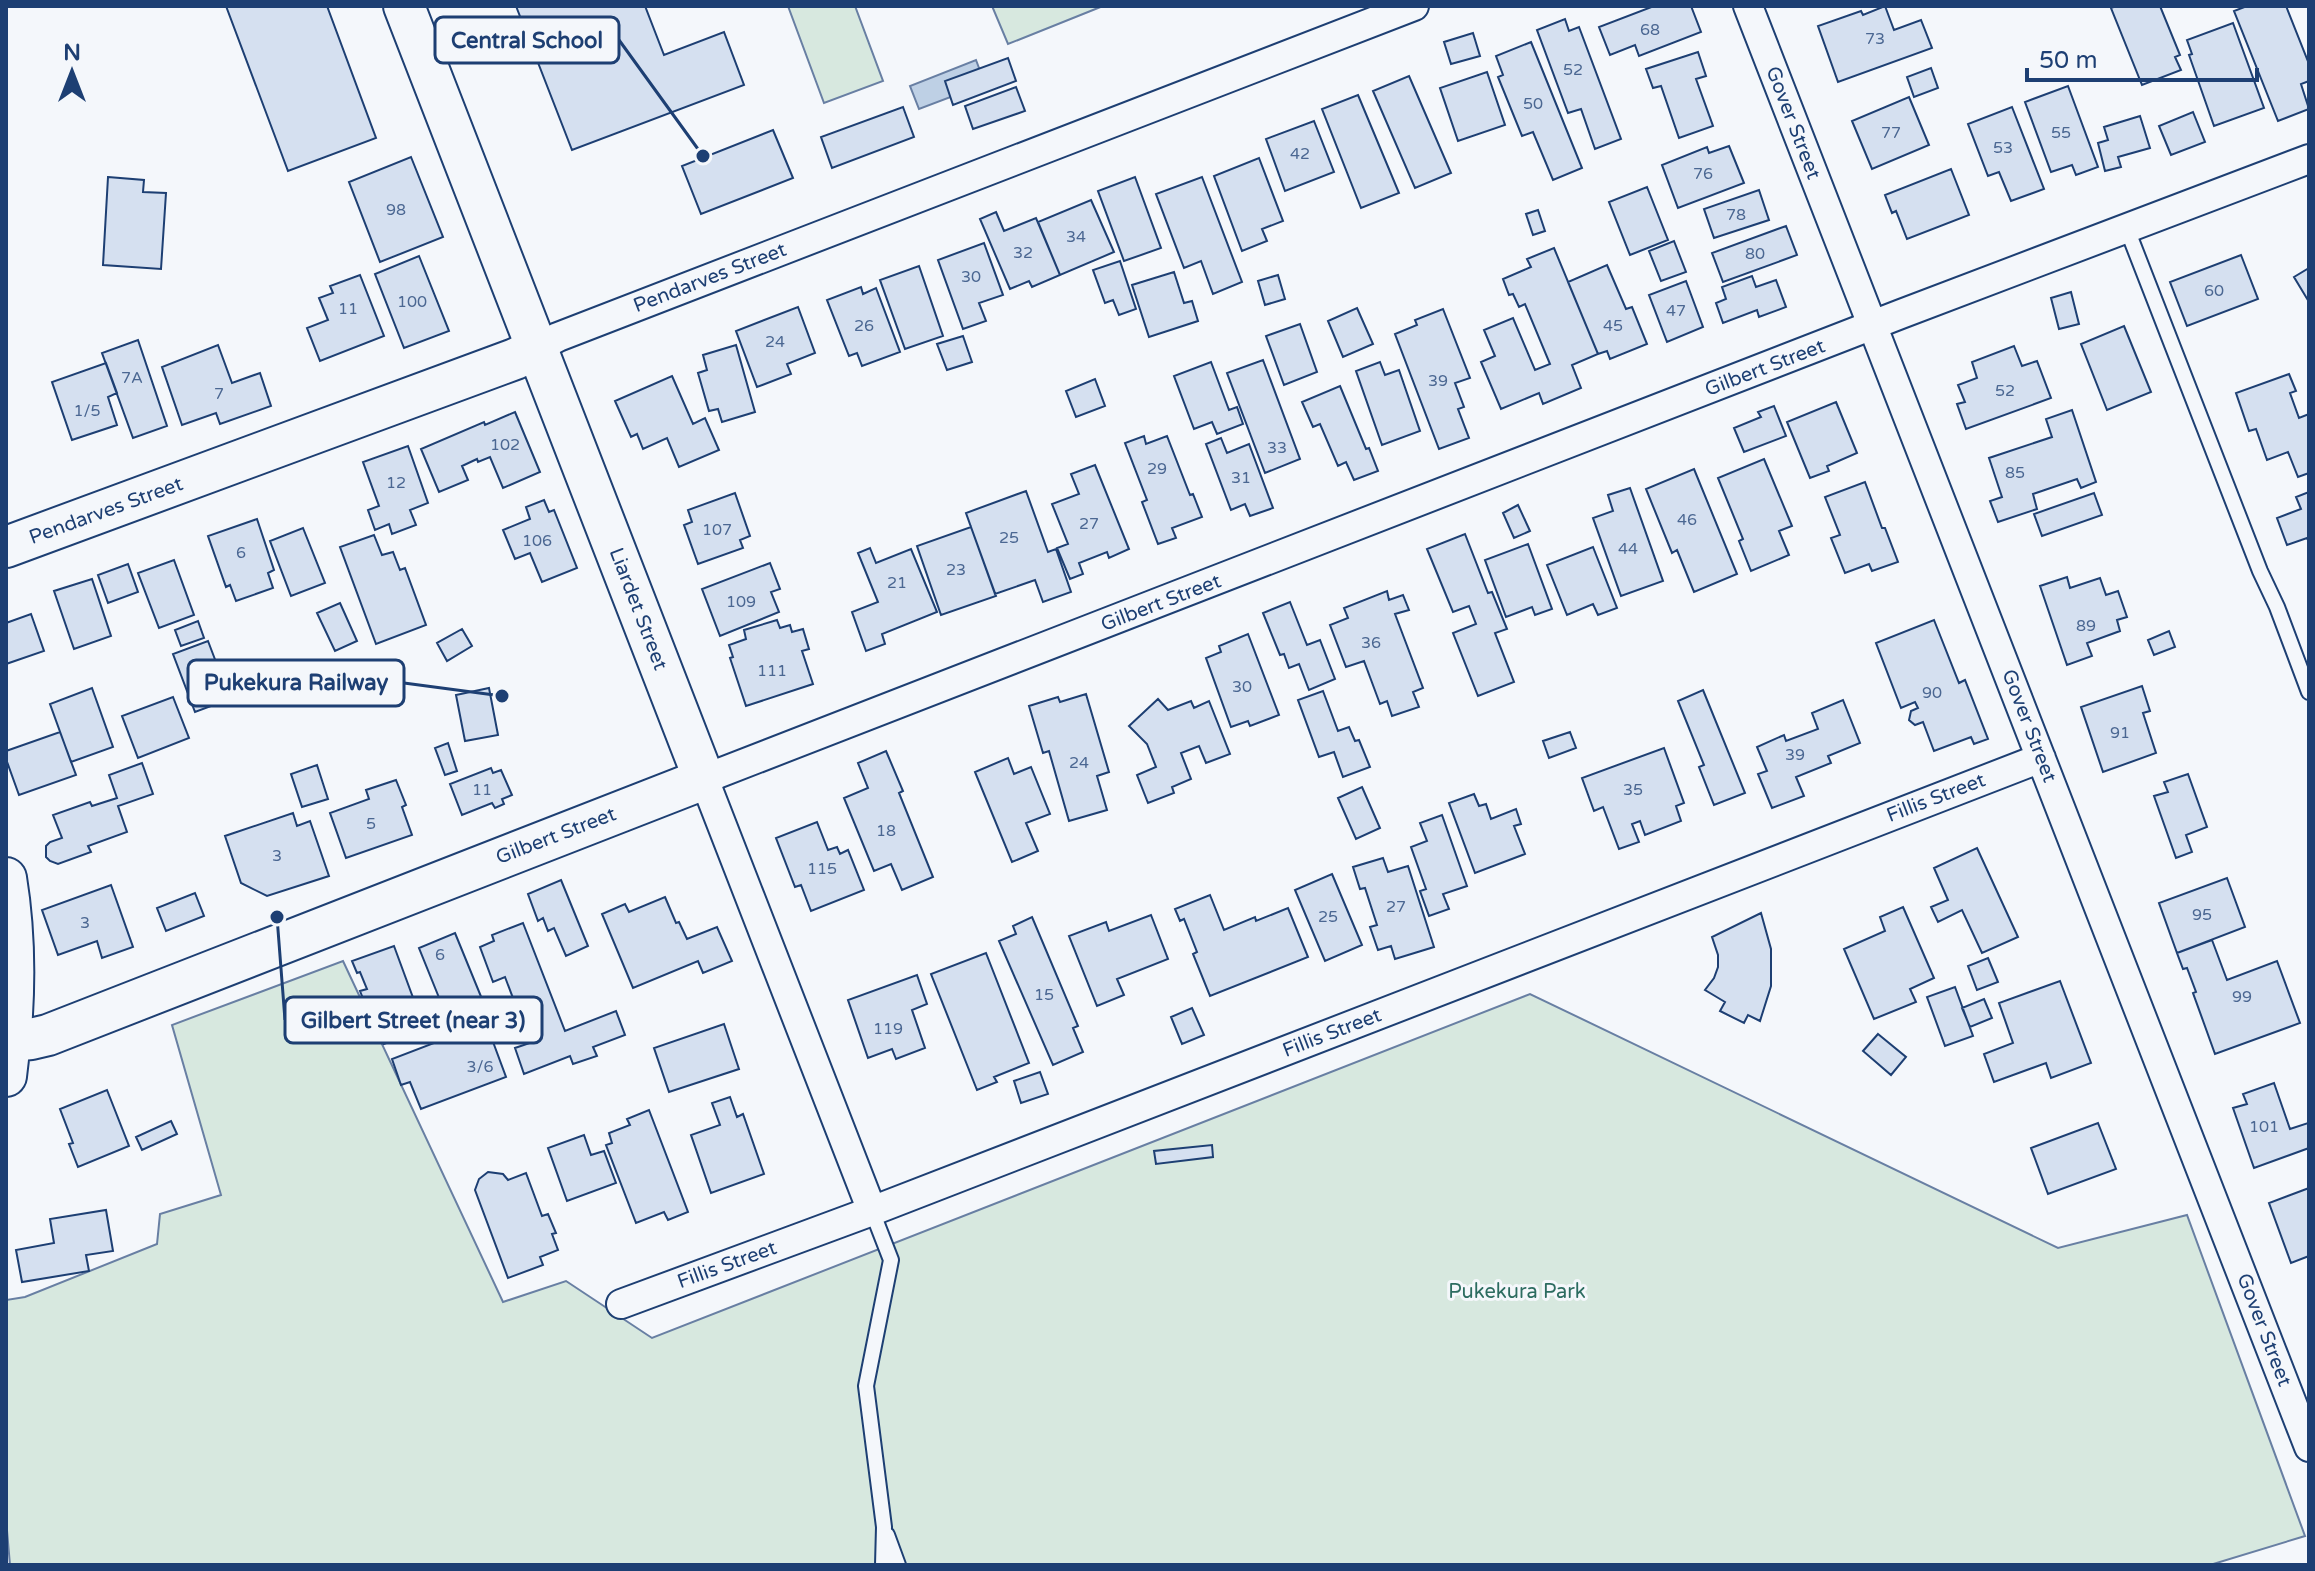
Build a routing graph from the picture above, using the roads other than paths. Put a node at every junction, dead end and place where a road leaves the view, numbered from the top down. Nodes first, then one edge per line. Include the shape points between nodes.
1 (404, 6) edge
2 (1414, 6) edge
3 (1748, 6) edge
4 (2309, 159) edge
5 (2127, 229) junction
6 (1872, 326) junction
7 (537, 348) junction
8 (6, 547) edge
9 (2309, 692) edge
10 (2041, 758) junction
11 (704, 779) junction
12 (6, 878) edge
13 (8, 1058) edge
14 (872, 1211) junction
15 (621, 1304) dead end
16 (2309, 1447) edge
17 (884, 1527) junction
18 (883, 1565) edge
19 (898, 1565) edge

1 - 7 street, Liardet Street
2 - 7 street, Pendarves Street
3 - 6 street, Gover Street
4 - 5 street, Gilbert Street
5 - 6 street, Gilbert Street
5 - 9 lane
6 - 10 street, Gover Street
6 - 11 street, Gilbert Street
7 - 8 street, Pendarves Street
7 - 11 street, Liardet Street
10 - 14 street, Fillis Street
10 - 16 street, Gover Street
11 - 13 street, Gilbert Street via 31,1039
11 - 14 street, Liardet Street
12 - 13 street via 15,955
14 - 15 street, Fillis Street
14 - 17 lane via 891,1260 866,1386
17 - 18 lane
17 - 19 lane

